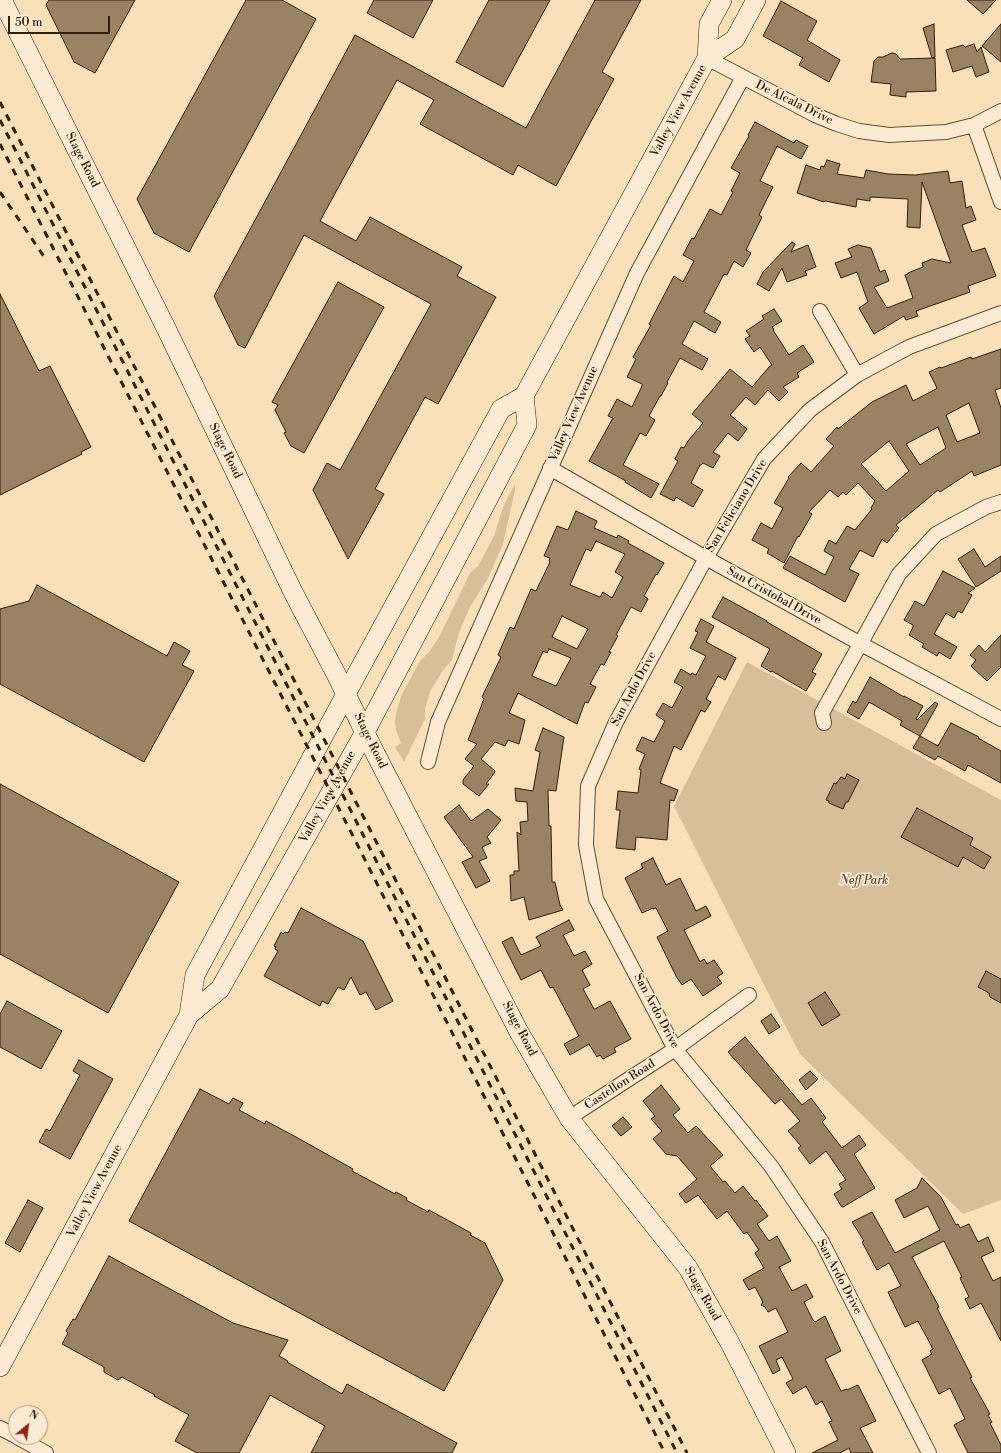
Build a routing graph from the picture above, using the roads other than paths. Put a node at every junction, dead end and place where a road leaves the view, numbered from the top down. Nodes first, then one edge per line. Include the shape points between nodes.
1 (2, 0) edge
2 (722, 0) edge
3 (756, 0) edge
4 (707, 58) junction
5 (743, 77) junction
6 (1001, 111) edge
7 (974, 125) junction
8 (1001, 202) edge
9 (820, 311) dead end
10 (1001, 313) edge
11 (857, 375) junction
12 (524, 396) junction
13 (550, 468) junction
14 (1001, 502) edge
15 (706, 558) junction
16 (860, 644) junction
17 (346, 694) junction
18 (1001, 719) edge
19 (824, 723) dead end
20 (365, 732) junction
21 (428, 762) dead end
22 (749, 995) dead end
23 (189, 1015) junction
24 (675, 1049) junction
25 (569, 1118) junction
26 (0, 1367) edge
27 (32, 1445) edge
28 (46, 1453) edge
29 (786, 1453) edge
30 (929, 1453) edge

1 - 17 main road, Stage Road via 167,330 293,592
2 - 4 main road, Valley View Avenue via 709,24
3 - 4 main road, Valley View Avenue via 735,39
4 - 5 street, De Alcala Drive
4 - 12 main road, Valley View Avenue
5 - 7 street, De Alcala Drive via 815,115 859,131 889,135 919,134 946,132
5 - 13 street, Valley View Avenue via 637,273
6 - 7 street, De Alcala Drive
7 - 8 street
9 - 11 street
10 - 11 street, San Feliciano Drive via 909,347
11 - 15 street, San Feliciano Drive via 810,410 764,459
12 - 17 main road, Valley View Avenue via 501,409
12 - 20 main road, Valley View Avenue via 527,425
13 - 15 street, San Cristobal Drive
13 - 21 street, Valley View Avenue via 438,722
14 - 16 street via 986,507 936,534 899,574
15 - 16 street, San Cristobal Drive
15 - 24 street, San Ardo Drive via 616,722 588,786 586,845 596,898
16 - 18 street, San Cristobal Drive
16 - 19 street via 822,713
17 - 20 main road, Stage Road
17 - 23 main road, Valley View Avenue via 195,975
20 - 23 main road, Valley View Avenue via 220,989
20 - 25 main road, Stage Road via 519,1032
22 - 24 street, Castellon Road
23 - 26 main road, Valley View Avenue
24 - 25 street, Castellon Road
24 - 30 street, San Ardo Drive via 771,1166 822,1242
25 - 29 main road, Stage Road via 688,1268 730,1343
27 - 28 street

